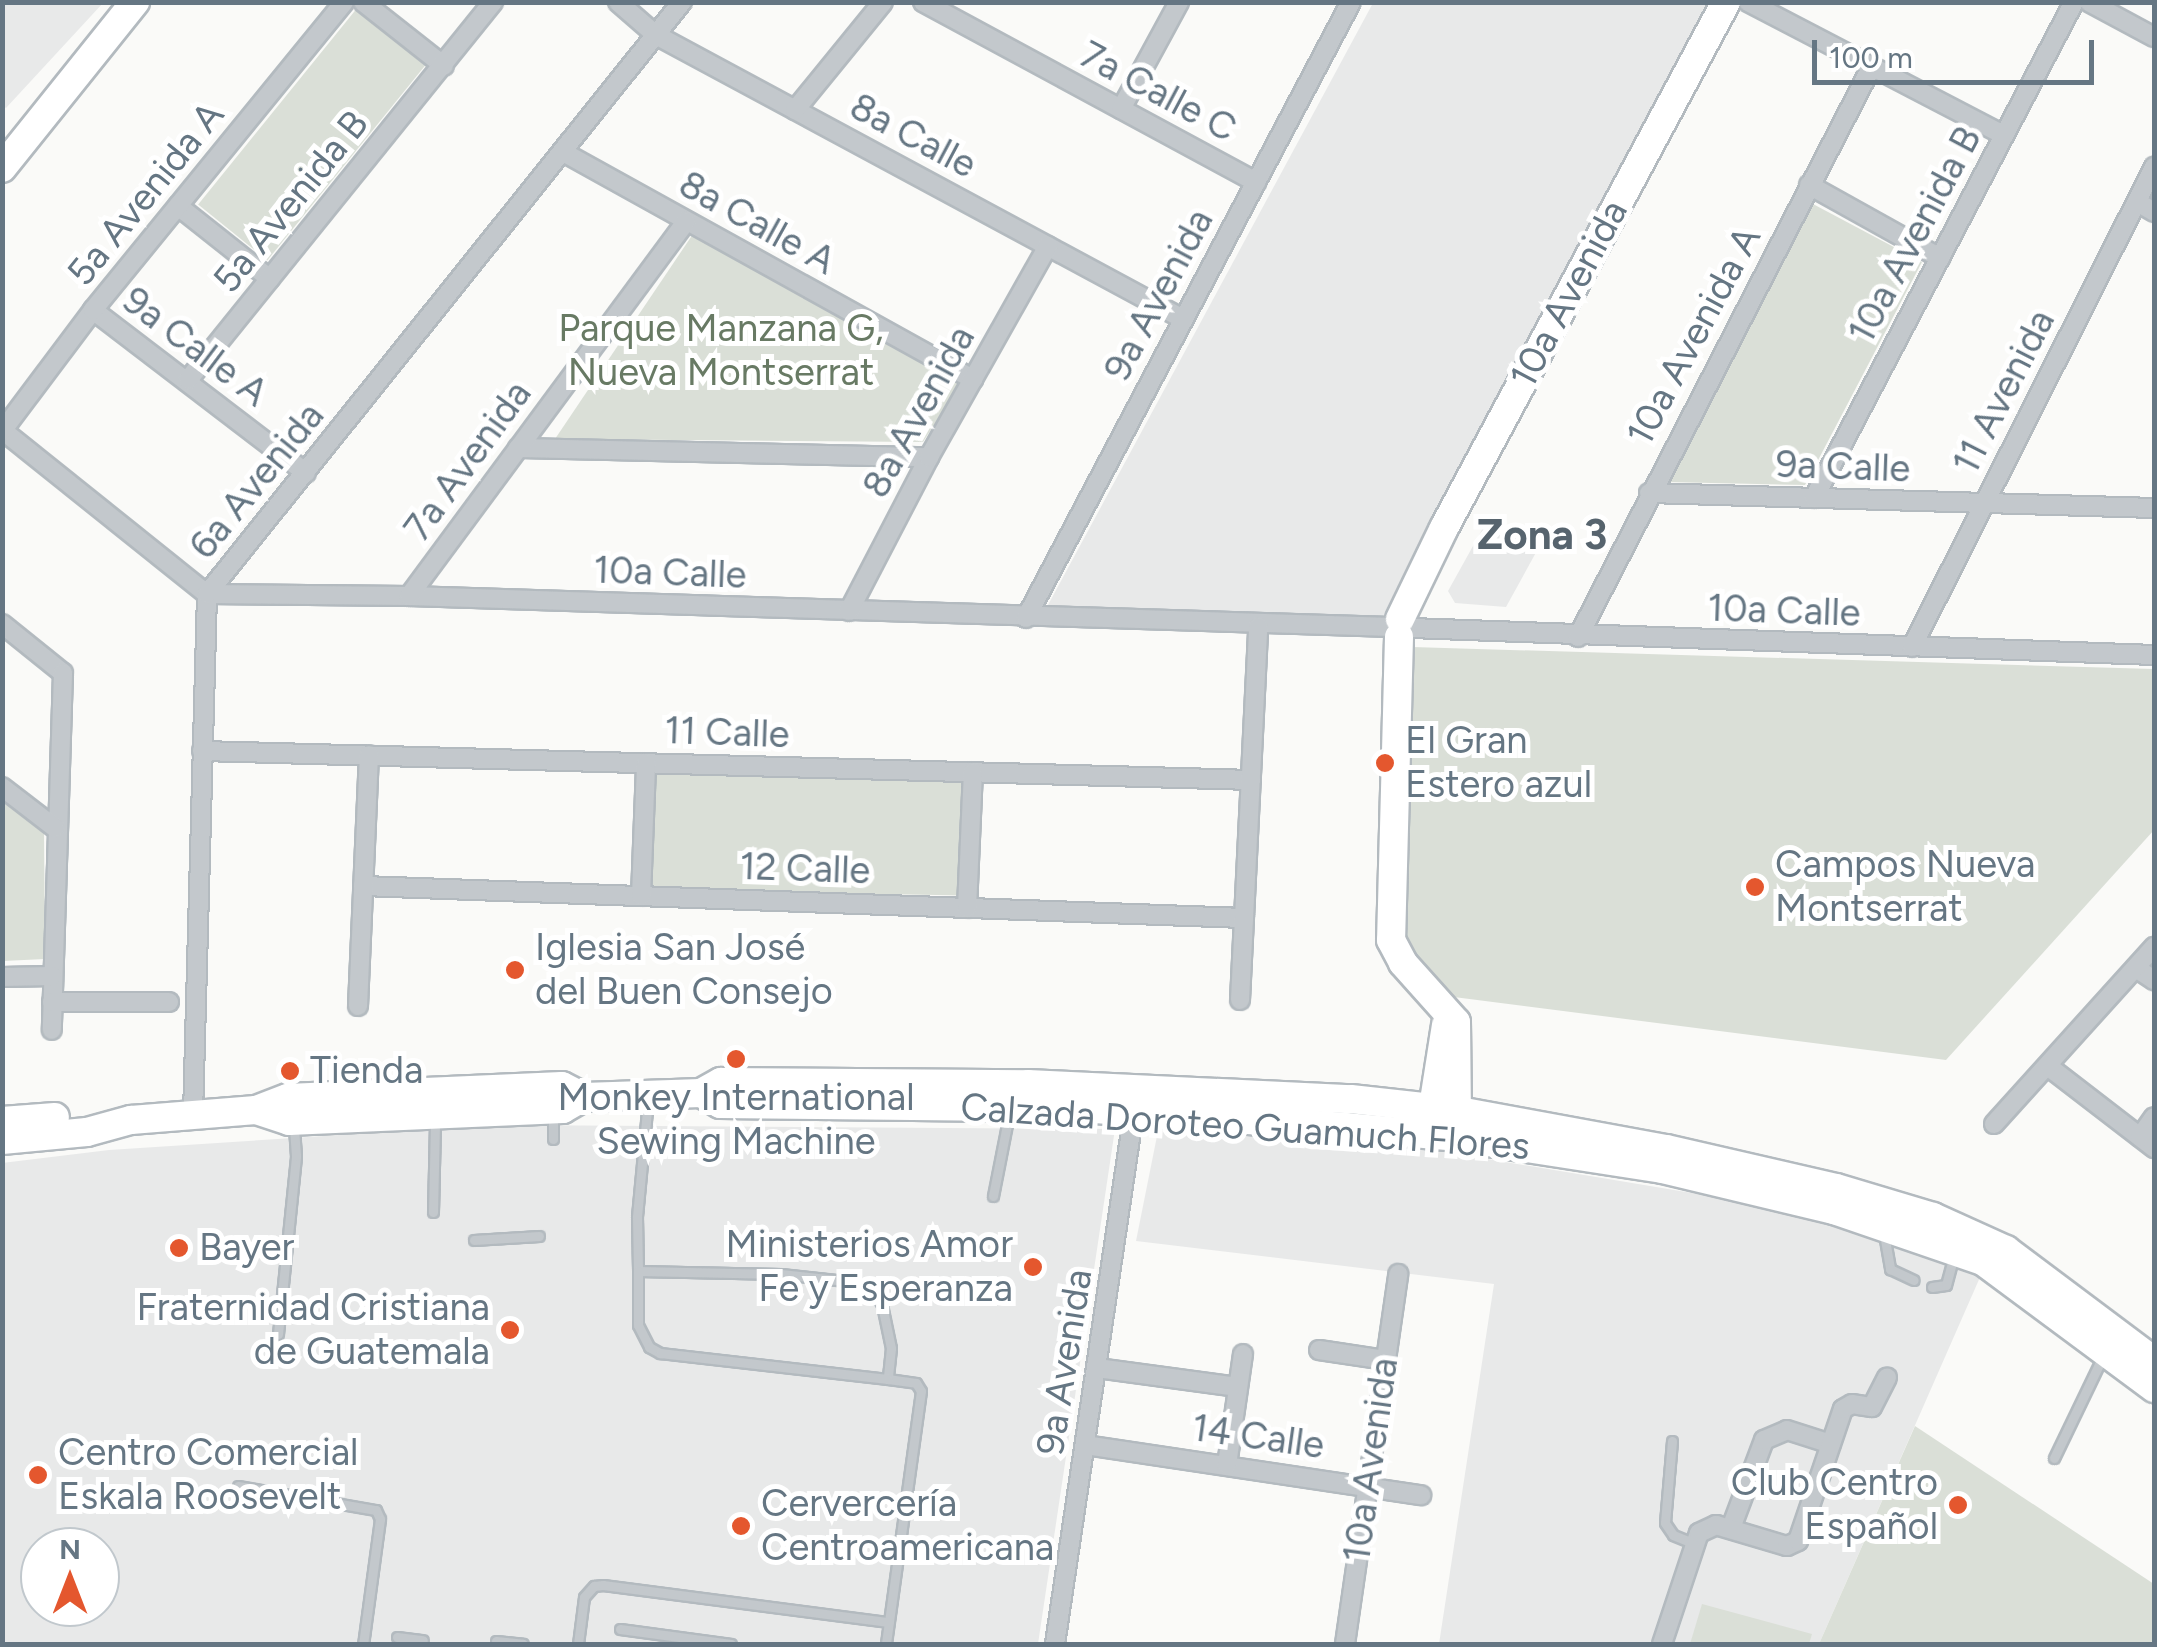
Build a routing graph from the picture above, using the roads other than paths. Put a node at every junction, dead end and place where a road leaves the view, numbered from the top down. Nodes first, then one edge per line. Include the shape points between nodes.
1 (135, 2) edge
2 (344, 2) edge
3 (363, 2) edge
4 (493, 2) edge
5 (618, 2) edge
6 (682, 2) edge
7 (883, 2) edge
8 (923, 2) edge
9 (1178, 2) edge
10 (1350, 2) edge
11 (1726, 2) edge
12 (1748, 2) edge
13 (2074, 2) edge
14 (2089, 2) edge
15 (656, 34) junction
16 (2154, 36) edge
17 (444, 66) junction
18 (1872, 66) junction
19 (796, 110) junction
20 (1121, 110) junction
21 (2004, 135) junction
22 (7, 152) edge
23 (562, 152) junction
24 (2154, 167) edge
25 (1256, 182) junction
26 (1810, 185) junction
27 (2137, 202) junction
28 (178, 206) junction
29 (2154, 212) edge
30 (686, 220) junction
31 (1048, 246) junction
32 (1940, 258) junction
33 (270, 279) junction
34 (93, 310) junction
35 (1184, 319) junction
36 (973, 378) junction
37 (188, 380) junction
38 (3, 430) edge
39 (518, 448) junction
40 (928, 458) junction
41 (306, 473) junction
42 (1649, 493) junction
43 (1814, 498) junction
44 (1984, 504) junction
45 (2154, 507) edge
46 (207, 594) junction
47 (409, 596) junction
48 (849, 612) junction
49 (1026, 618) junction
50 (2, 624) edge
51 (1258, 626) junction
52 (1402, 626) junction
53 (1578, 637) junction
54 (1912, 648) junction
55 (2154, 655) edge
56 (202, 751) junction
57 (369, 755) junction
58 (646, 763) junction
59 (973, 772) junction
60 (1251, 780) junction
61 (2, 787) edge
62 (56, 828) junction
63 (363, 886) junction
64 (640, 896) junction
65 (967, 908) junction
66 (1244, 918) junction
67 (2154, 946) edge
68 (2136, 968) junction
69 (52, 976) junction
70 (2, 977) edge
71 (2154, 980) edge
72 (1240, 1000) dead end
73 (52, 1002) junction
74 (170, 1002) dead end
75 (358, 1006) dead end
76 (52, 1030) dead end
77 (2049, 1067) junction
78 (701, 1093) junction
79 (648, 1094) junction
80 (584, 1097) junction
81 (1136, 1101) junction
82 (1011, 1106) junction
83 (554, 1109) junction
84 (256, 1110) junction
85 (434, 1113) junction
86 (193, 1115) junction
87 (2154, 1117) edge
88 (131, 1120) junction
89 (2, 1121) edge
90 (294, 1121) junction
91 (1444, 1123) junction
92 (1994, 1124) dead end
93 (552, 1139) dead end
94 (2, 1140) edge
95 (2147, 1142) edge
96 (992, 1196) dead end
97 (1854, 1205) junction
98 (434, 1212) dead end
99 (1883, 1226) junction
100 (540, 1236) dead end
101 (1958, 1239) junction
102 (474, 1240) dead end
103 (638, 1271) junction
104 (1398, 1274) dead end
105 (1914, 1280) dead end
106 (1932, 1287) dead end
107 (278, 1334) dead end
108 (1319, 1350) dead end
109 (2106, 1351) junction
110 (1242, 1354) dead end
111 (1386, 1360) junction
112 (2154, 1361) edge
113 (1097, 1368) junction
114 (1887, 1378) dead end
115 (888, 1379) junction
116 (1238, 1387) junction
117 (2154, 1388) edge
118 (1672, 1441) dead end
119 (1831, 1444) junction
120 (1085, 1445) junction
121 (2054, 1458) dead end
122 (1227, 1465) junction
123 (238, 1486) dead end
124 (1368, 1486) junction
125 (1422, 1495) dead end
126 (1731, 1528) junction
127 (1693, 1543) junction
128 (889, 1622) junction
129 (620, 1629) dead end
130 (397, 1637) dead end
131 (423, 1640) dead end
132 (496, 1641) dead end
133 (363, 1644) edge
134 (523, 1644) edge
135 (578, 1644) edge
136 (731, 1644) edge
137 (886, 1644) edge
138 (1055, 1644) edge
139 (1344, 1644) edge
140 (1662, 1644) edge

1 - 22 main road
2 - 28 street, 5a Avenida A
3 - 17 street
4 - 17 street, 5a Avenida B
5 - 15 street, 8a Calle
6 - 15 street, 6a Avenida
7 - 19 street
8 - 20 street, 7a Calle C
9 - 20 street
10 - 25 street, 9a Avenida
11 - 52 main road, 10a Avenida via 1415,586
12 - 18 street
13 - 21 street, 10a Avenida B
14 - 16 street
15 - 19 street, 8a Calle
15 - 23 street, 6a Avenida
17 - 33 street, 5a Avenida B
18 - 21 street
18 - 26 street, 10a Avenida A
19 - 31 street, 8a Calle
20 - 25 street, 7a Calle C
21 - 32 street, 10a Avenida B
23 - 30 street, 8a Calle A
23 - 41 street, 6a Avenida
24 - 27 street, 11 Avenida
25 - 35 street, 9a Avenida
26 - 32 street
26 - 42 street, 10a Avenida A
27 - 29 street
27 - 44 street, 11 Avenida
28 - 33 street
28 - 34 street, 5a Avenida A
30 - 36 street, 8a Calle A
30 - 39 street, 7a Avenida
31 - 35 street, 8a Calle
31 - 36 street, 8a Avenida
32 - 43 street, 10a Avenida B
33 - 37 street, 5a Avenida B
34 - 37 street, 9a Calle A
34 - 38 street, 5a Avenida A
35 - 49 street, 9a Avenida
36 - 40 street, 8a Avenida
37 - 41 street, 9a Calle A
38 - 46 street
39 - 40 street
39 - 47 street, 7a Avenida
40 - 48 street, 8a Avenida
41 - 46 street, 6a Avenida
42 - 43 street, 9a Calle
42 - 53 street, 10a Avenida A
43 - 44 street, 9a Calle
44 - 45 street, 9a Calle
44 - 54 street, 11 Avenida
46 - 47 street, 10a Calle
46 - 56 street, 6a Avenida
47 - 48 street, 10a Calle
48 - 49 street, 10a Calle
49 - 51 street, 10a Calle
50 - 62 street via 62,670
51 - 52 street, 10a Calle
51 - 60 street
52 - 53 street, 10a Calle
52 - 91 main road, 10a Avenida via 1391,940 1402,963 1456,1022 1460,1040
53 - 54 street, 10a Calle
54 - 55 street, 10a Calle
56 - 57 street, 11 Calle
56 - 86 street, 6a Avenida
57 - 58 street, 11 Calle
57 - 63 street
58 - 59 street, 11 Calle
58 - 64 street
59 - 60 street, 11 Calle
59 - 65 street
60 - 66 street
61 - 62 street
62 - 69 street
63 - 64 street, 12 Calle
63 - 75 street
64 - 65 street, 12 Calle
65 - 66 street, 12 Calle
66 - 72 street
67 - 68 street
68 - 71 street
68 - 77 street
69 - 70 street
69 - 73 street
73 - 74 street
73 - 76 street
77 - 92 street
77 - 95 street
78 - 79 main road, Calzada Doroteo Guamuch Flores
78 - 81 main road, Calzada Doroteo Guamuch Flores via 721,1082
78 - 82 main road, Calzada Doroteo Guamuch Flores via 720,1104
79 - 80 main road, Calzada Doroteo Guamuch Flores
79 - 103 lane
80 - 83 main road, Calzada Doroteo Guamuch Flores
80 - 84 main road, Calzada Doroteo Guamuch Flores via 562,1086 413,1091 288,1098
81 - 82 main road, Calzada Doroteo Guamuch Flores
81 - 91 main road, Calzada Doroteo Guamuch Flores
81 - 113 street, 9a Avenida
82 - 96 lane
83 - 85 main road, Calzada Doroteo Guamuch Flores
83 - 93 lane
84 - 86 main road, Calzada Doroteo Guamuch Flores
84 - 90 main road, Calzada Doroteo Guamuch Flores
85 - 90 main road, Calzada Doroteo Guamuch Flores
85 - 98 lane
86 - 88 main road, Calzada Doroteo Guamuch Flores
87 - 95 street
88 - 89 main road, Calzada Doroteo Guamuch Flores via 88,1114
88 - 94 main road, Calzada Doroteo Guamuch Flores via 87,1132
90 - 107 lane
91 - 97 main road, Calzada Doroteo Guamuch Flores
97 - 99 main road, Calzada Doroteo Guamuch Flores
97 - 101 main road, Calzada Doroteo Guamuch Flores
99 - 101 main road, Calzada Doroteo Guamuch Flores
99 - 105 lane via 1890,1268
100 - 102 lane
101 - 106 lane via 1946,1286
101 - 109 main road, Calzada Doroteo Guamuch Flores
101 - 112 main road, Calzada Doroteo Guamuch Flores via 2006,1250
103 - 115 lane via 638,1324 649,1347 660,1353
103 - 115 lane via 855,1282 874,1291 882,1306 891,1348
104 - 111 street, 10a Avenida
108 - 111 street
109 - 117 main road, Calzada Doroteo Guamuch Flores
109 - 121 lane
110 - 116 street
111 - 124 street, 10a Avenida
113 - 116 street
113 - 120 street, 9a Avenida
114 - 119 street via 1872,1407 1843,1409
115 - 128 lane via 916,1384 922,1401
116 - 122 street
118 - 127 lane via 1665,1523 1672,1535
119 - 126 street via 1788,1430 1764,1440
119 - 126 street via 1798,1542 1788,1546
120 - 122 street, 14 Calle
120 - 138 street, 9a Avenida
122 - 124 street, 14 Calle
123 - 133 lane via 376,1510
124 - 125 street, 14 Calle
124 - 139 street, 10a Avenida
126 - 127 street via 1716,1526
127 - 140 street
128 - 135 lane via 604,1585 584,1598
128 - 137 lane
129 - 136 lane
130 - 131 lane
132 - 134 lane

